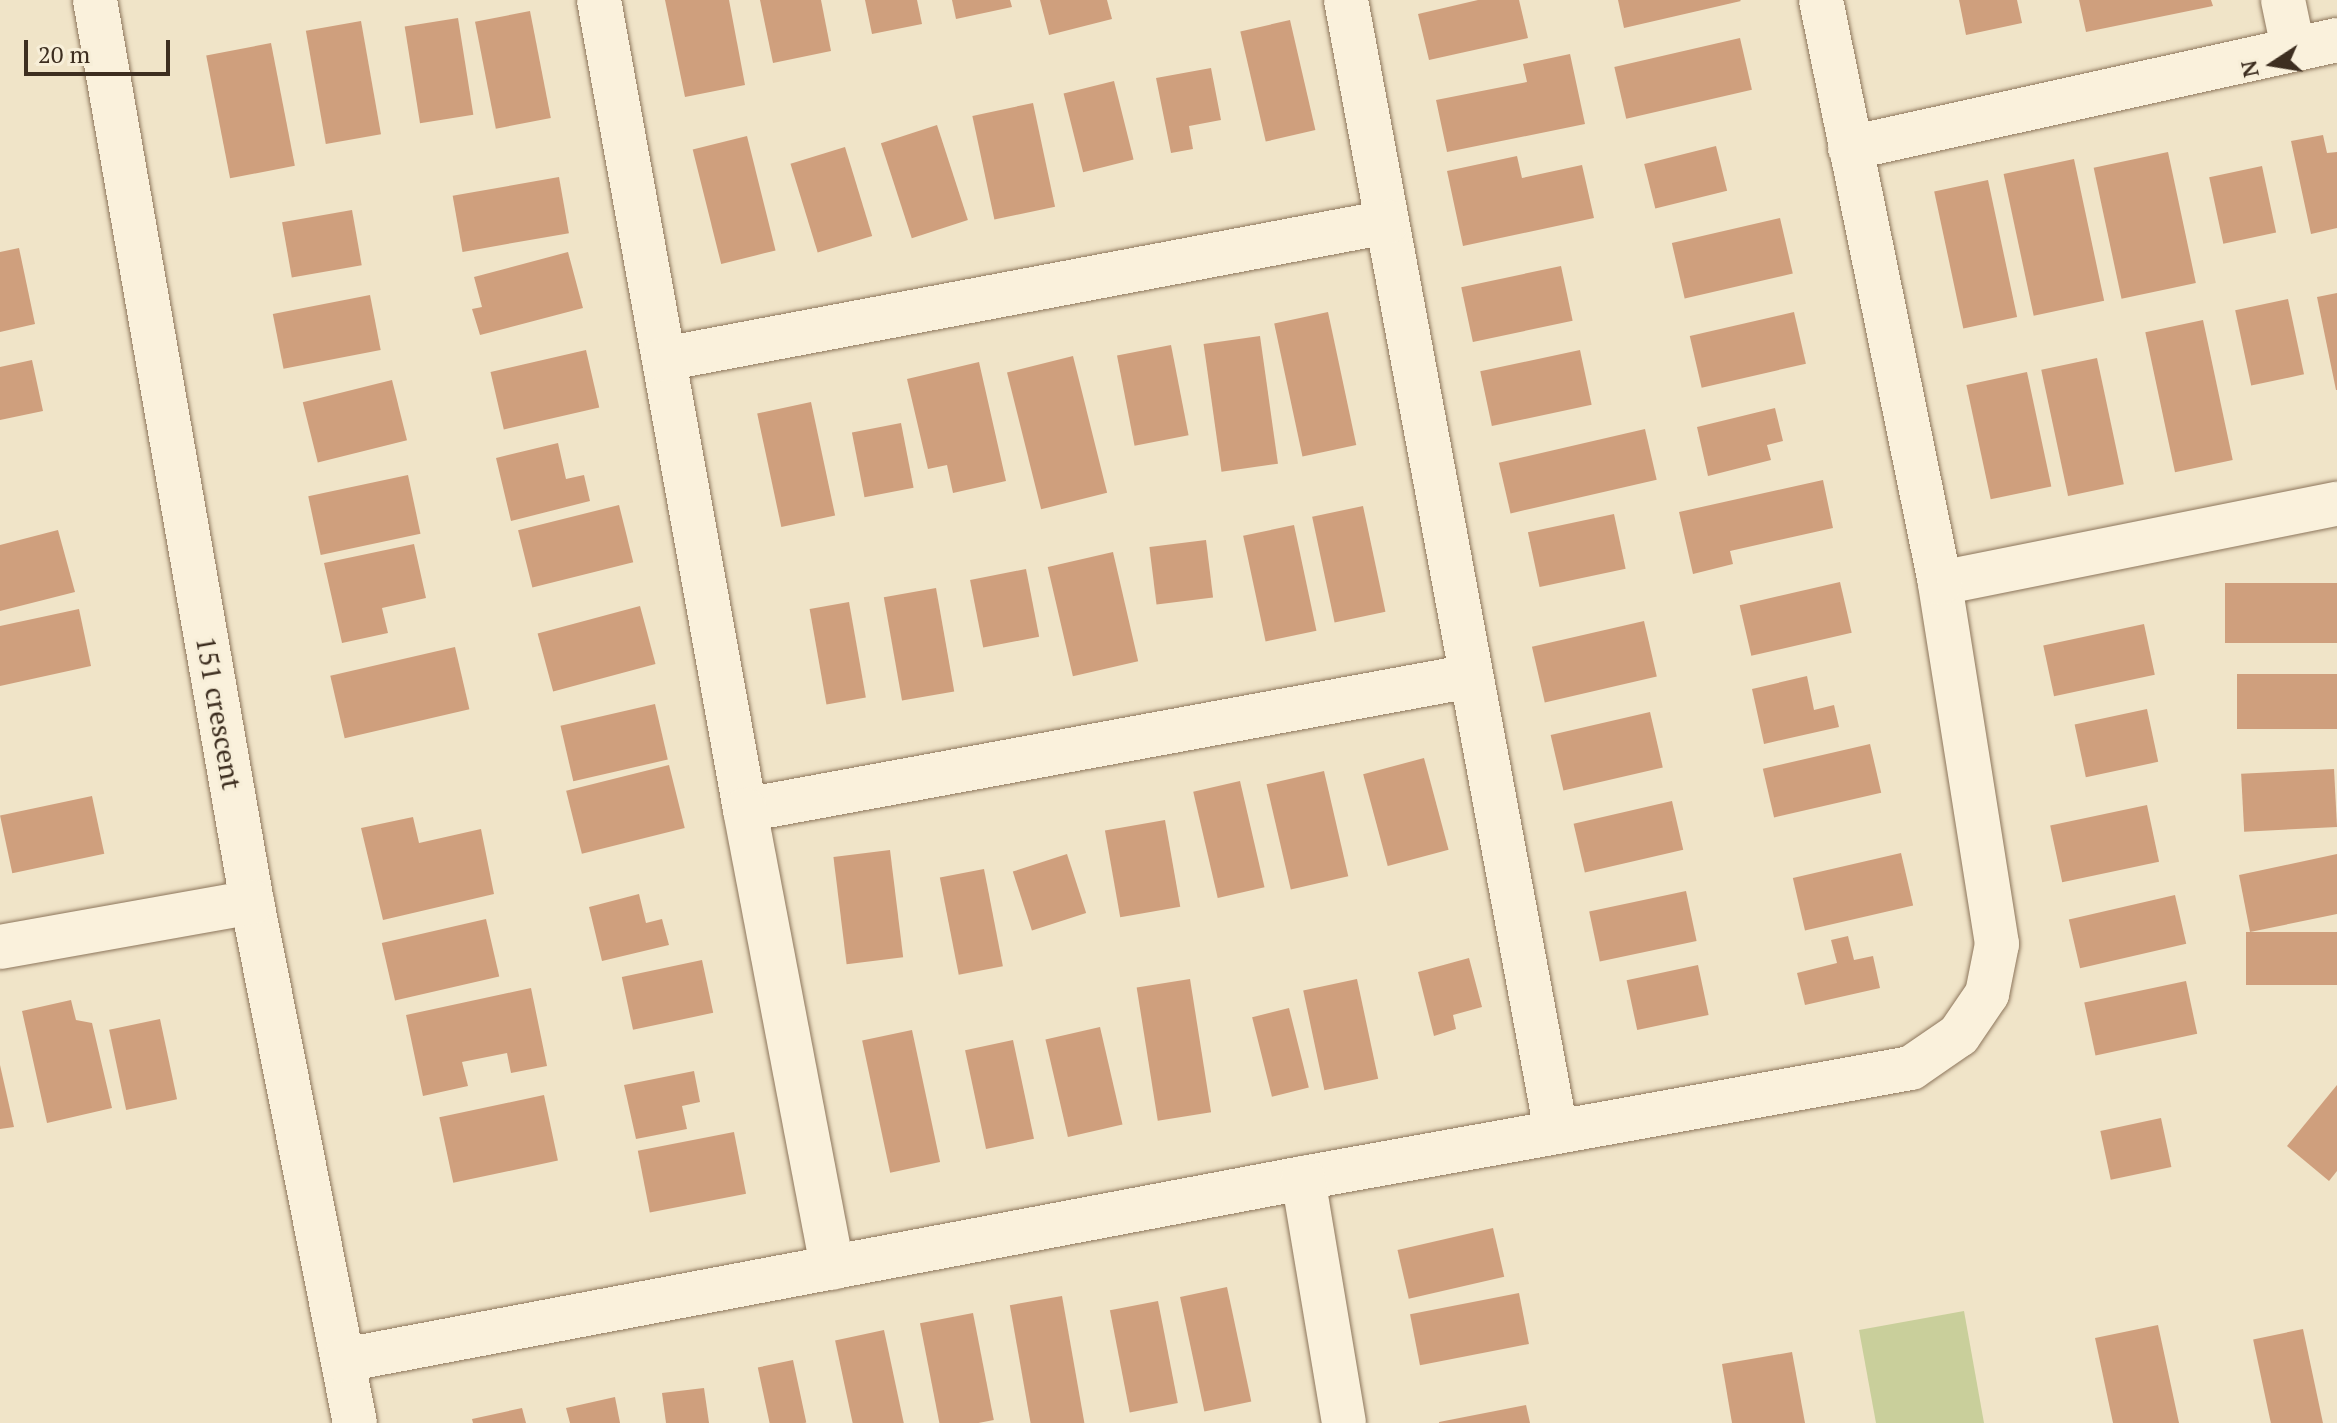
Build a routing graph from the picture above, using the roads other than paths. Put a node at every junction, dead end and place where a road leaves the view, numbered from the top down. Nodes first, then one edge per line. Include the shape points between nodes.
1 (95, 0) edge
2 (599, 0) edge
3 (1346, 0) edge
4 (1821, 0) edge
5 (2283, 0) edge
6 (2337, 40) edge
7 (2293, 48) junction
8 (1850, 148) junction
9 (1387, 222) junction
10 (664, 359) junction
11 (2337, 504) edge
12 (1940, 583) junction
13 (1471, 676) junction
14 (745, 810) junction
15 (252, 902) junction
16 (0, 947) edge
17 (1556, 1131) junction
18 (1303, 1178) junction
19 (832, 1268) junction
20 (344, 1360) junction
21 (355, 1423) edge
22 (1344, 1423) edge

1 - 15 street, 151 crescent
2 - 10 street
3 - 9 street
4 - 8 street
5 - 7 street
6 - 7 street
7 - 8 street
8 - 12 street
9 - 10 street
9 - 13 street
10 - 14 street
11 - 12 street
12 - 17 street via 1997,944 1987,994 1959,1035 1911,1068
13 - 14 street
13 - 17 street
14 - 19 street
15 - 16 street
15 - 20 street, 151 crescent
17 - 18 street
18 - 19 street
18 - 22 street
19 - 20 street
20 - 21 street, 151 crescent

